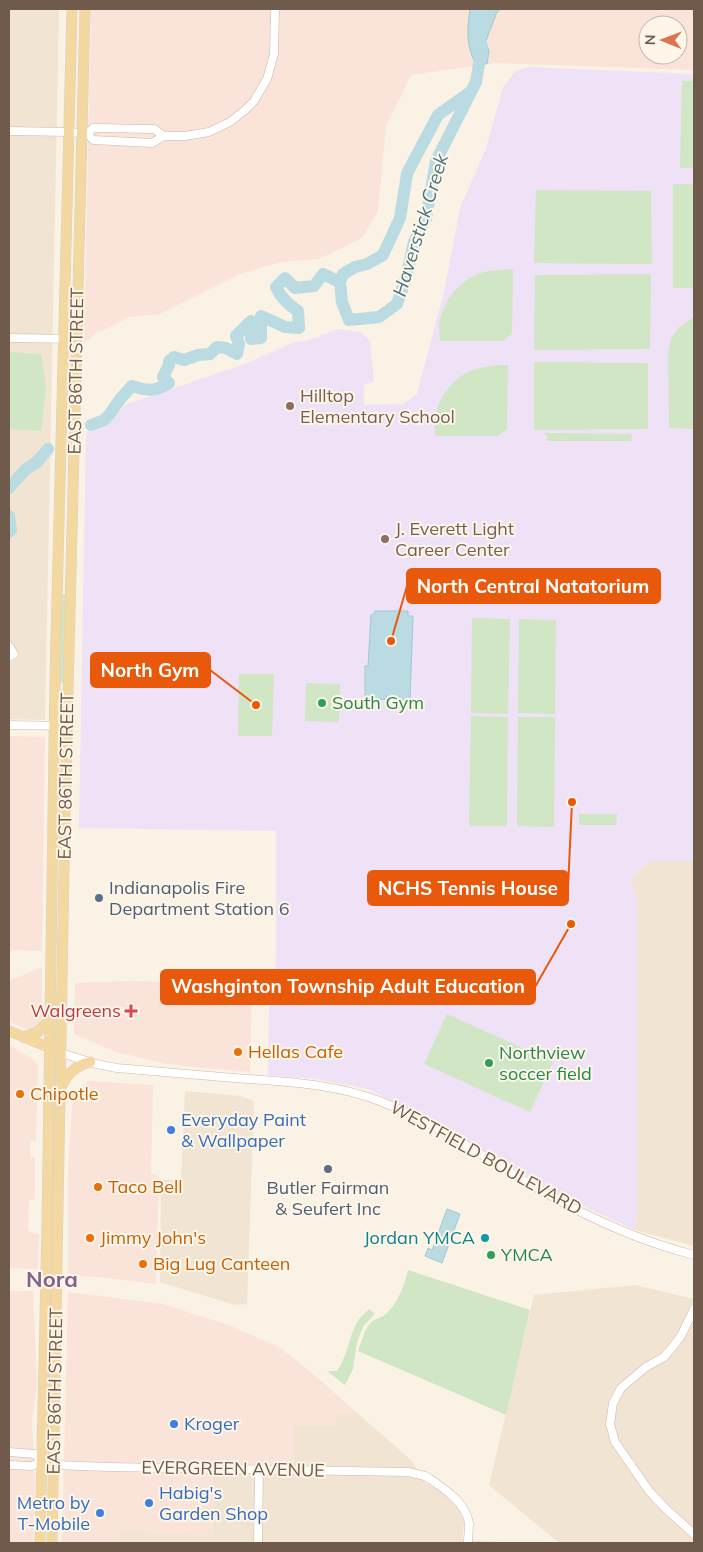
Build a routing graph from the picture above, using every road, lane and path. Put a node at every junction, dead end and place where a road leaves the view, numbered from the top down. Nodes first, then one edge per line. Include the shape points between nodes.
1 (72, 9) edge
2 (85, 9) edge
3 (275, 9) edge
4 (9, 130) edge
5 (79, 133) junction
6 (164, 136) junction
7 (9, 338) edge
8 (64, 339) junction
9 (76, 339) junction
10 (9, 646) edge
11 (9, 657) edge
12 (9, 724) edge
13 (55, 726) junction
14 (68, 726) junction
15 (50, 1019) junction
16 (9, 1031) edge
17 (24, 1037) junction
18 (49, 1048) junction
19 (61, 1053) junction
20 (90, 1062) junction
21 (61, 1088) junction
22 (694, 1256) edge
23 (694, 1309) edge
24 (9, 1452) edge
25 (42, 1461) junction
26 (9, 1465) edge
27 (54, 1465) junction
28 (259, 1469) junction
29 (694, 1534) edge
30 (40, 1543) edge
31 (52, 1543) edge
32 (258, 1543) edge
33 (468, 1543) edge

1 - 5 main road, EAST 86TH STREET
2 - 5 main road, EAST 86TH STREET
3 - 6 street via 272,64 254,101 235,119 216,130 191,136
4 - 5 street
5 - 6 street via 93,128 154,129
5 - 6 street via 92,140 152,143
5 - 8 main road, EAST 86TH STREET
5 - 9 main road, EAST 86TH STREET
7 - 8 street
8 - 9 street
8 - 13 main road, EAST 86TH STREET
9 - 14 main road, EAST 86TH STREET
10 - 11 street via 14,654
12 - 13 street
13 - 14 street
13 - 15 main road, EAST 86TH STREET
14 - 19 main road, EAST 86TH STREET
15 - 17 main road via 38,1032
15 - 18 main road, EAST 86TH STREET
16 - 17 main road, WESTFIELD BOULEVARD
17 - 18 main road, WESTFIELD BOULEVARD
18 - 19 main road, WESTFIELD BOULEVARD
18 - 25 main road, EAST 86TH STREET
19 - 20 street, WESTFIELD BOULEVARD
19 - 21 main road, EAST 86TH STREET
20 - 21 main road via 69,1073
20 - 22 street, WESTFIELD BOULEVARD via 117,1068 297,1082 368,1097 442,1132 587,1214
21 - 27 main road, EAST 86TH STREET
23 - 29 street via 671,1349 621,1388 613,1403 610,1424 615,1442 649,1491
24 - 25 street, EVERGREEN AVENUE via 35,1454
25 - 26 street, EVERGREEN AVENUE via 32,1466
25 - 27 street, EVERGREEN AVENUE
25 - 30 main road, EAST 86TH STREET
27 - 28 street, EVERGREEN AVENUE
27 - 31 main road, EAST 86TH STREET
28 - 32 street
28 - 33 street, EVERGREEN AVENUE via 408,1472 425,1476 464,1509 469,1524

